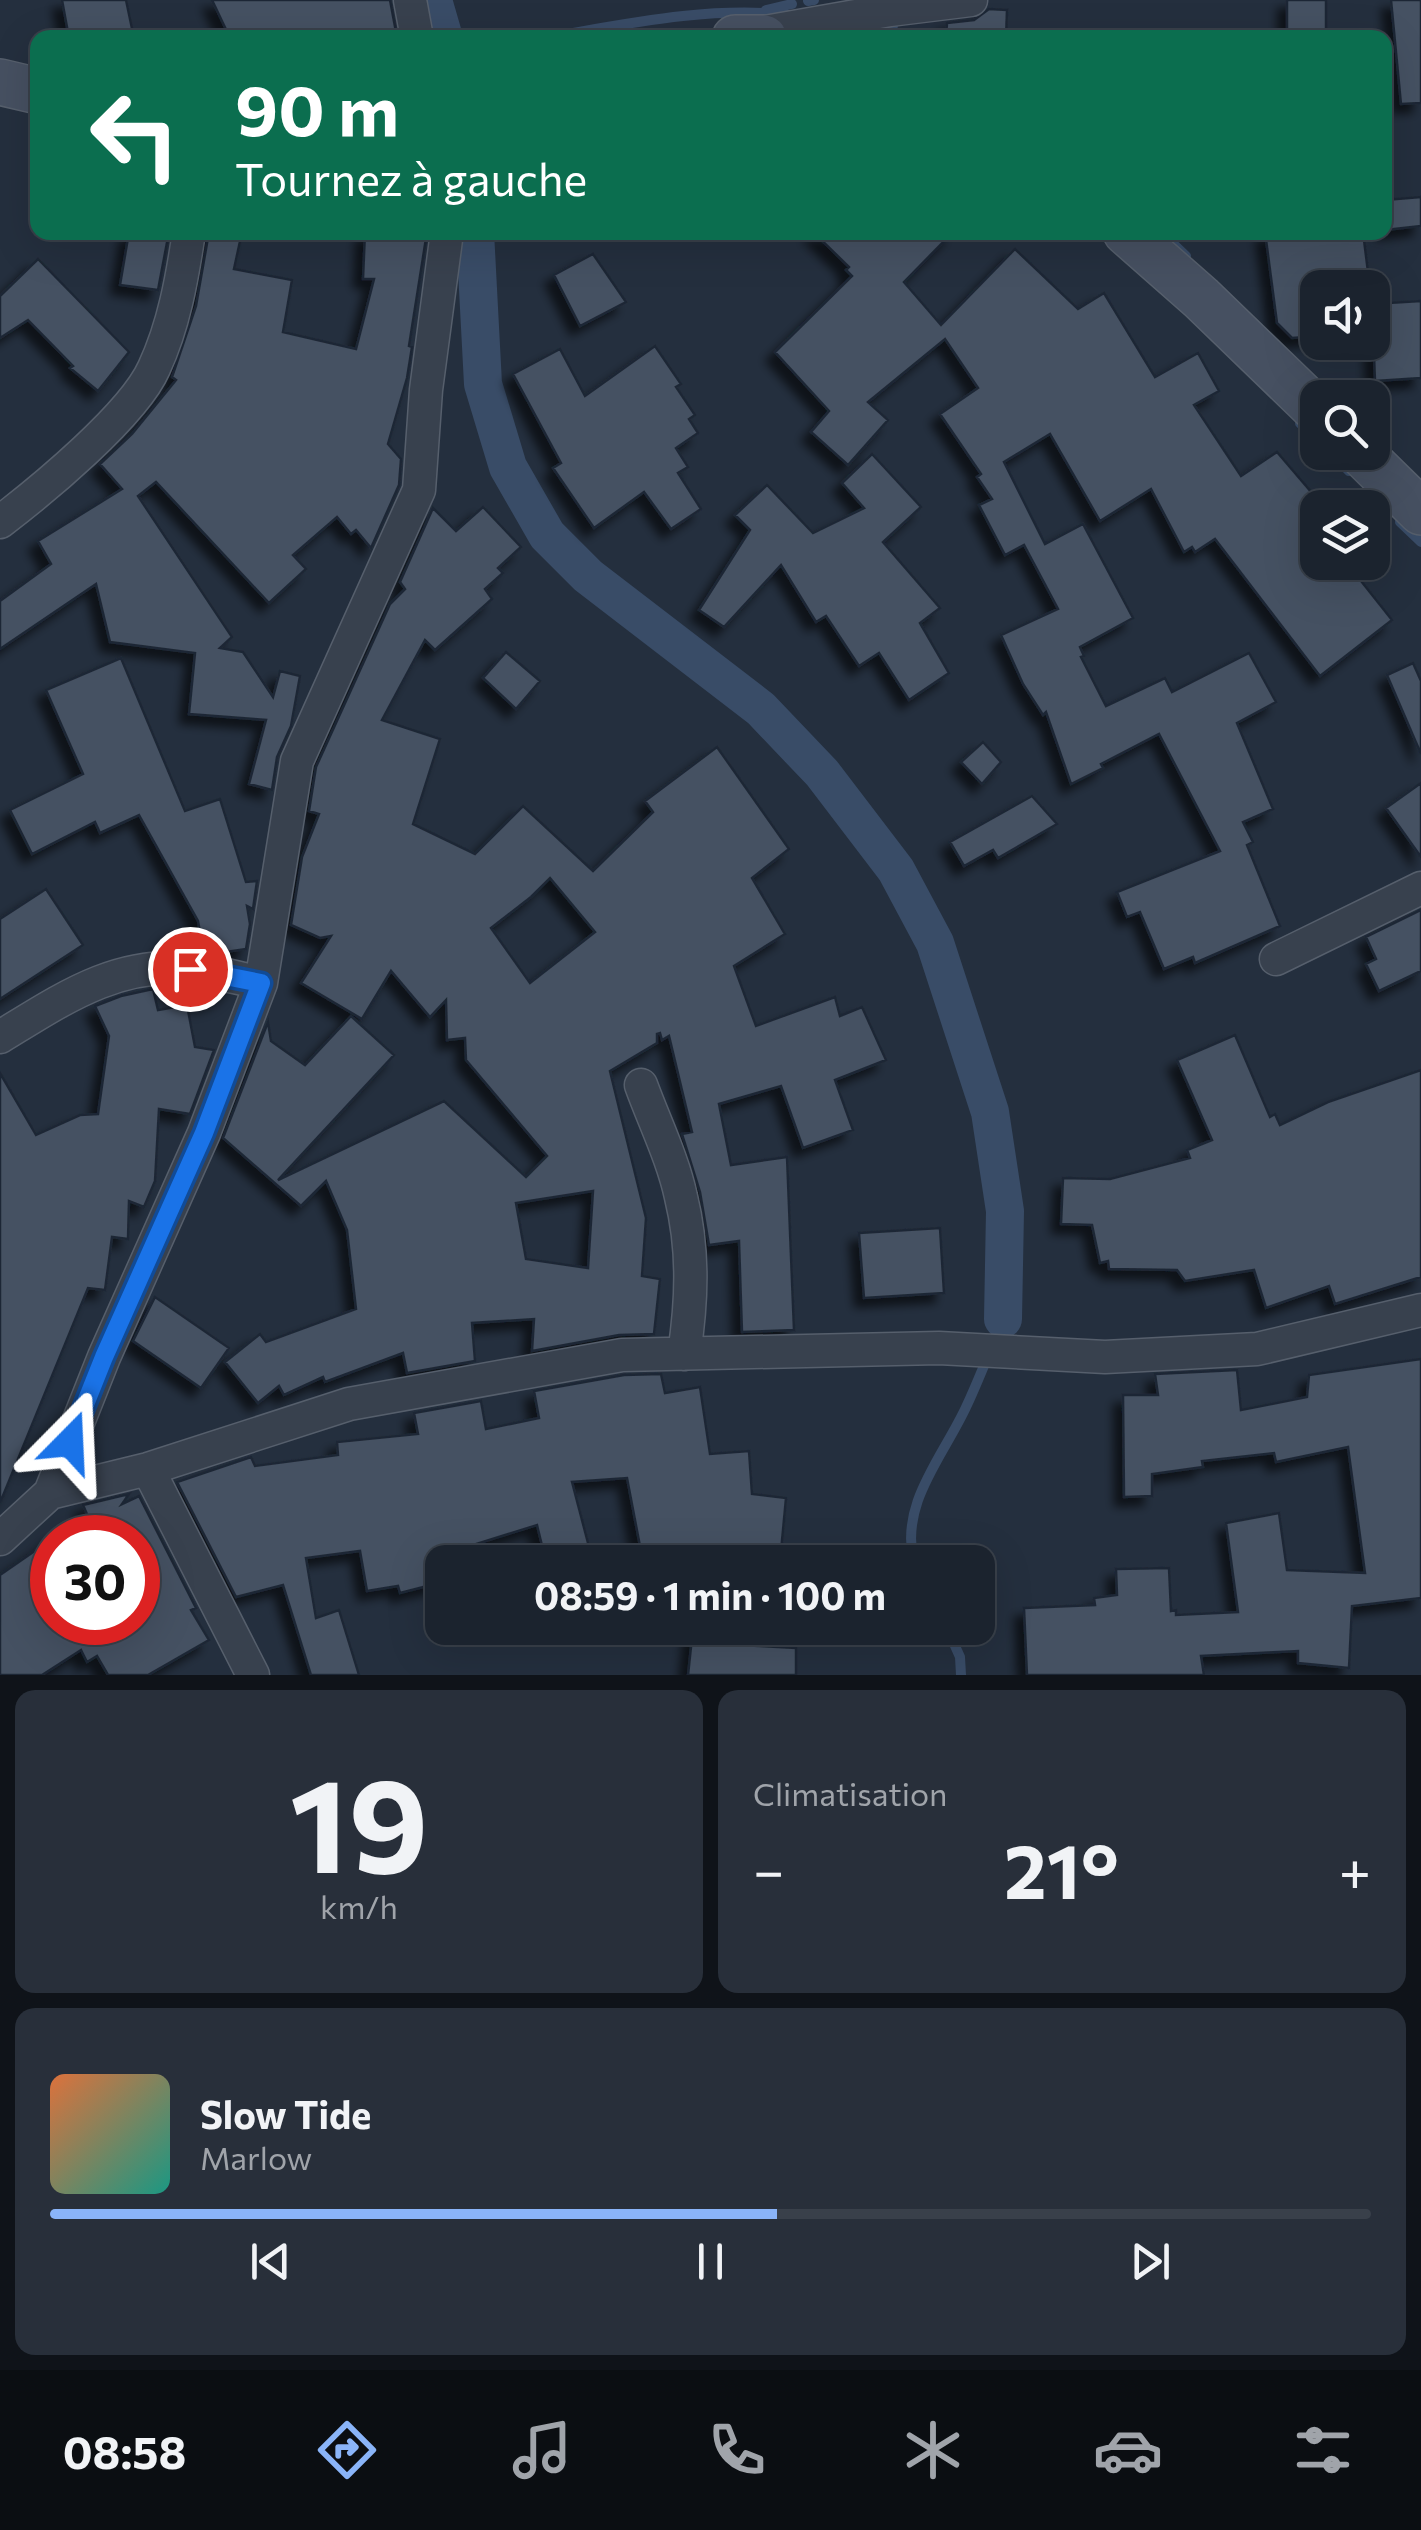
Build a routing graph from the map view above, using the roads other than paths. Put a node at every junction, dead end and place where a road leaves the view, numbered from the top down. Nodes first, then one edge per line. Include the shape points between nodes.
1 (410, 0) edge
2 (971, 0) edge
3 (416, 30) edge
4 (778, 30) edge
5 (0, 82) edge
6 (30, 90) edge
7 (188, 240) edge
8 (446, 240) edge
9 (1135, 240) edge
10 (1300, 393) edge
11 (1378, 470) edge
12 (1421, 512) edge
13 (0, 522) edge
14 (1421, 888) edge
15 (1276, 960) dead end
16 (261, 983) junction
17 (0, 1037) edge
18 (641, 1085) dead end
19 (1421, 1310) edge
20 (684, 1354) junction
21 (148, 1469) junction
22 (50, 1494) junction
23 (0, 1538) edge
24 (254, 1675) edge

1 - 3 street
2 - 4 street
5 - 6 main road
7 - 13 street via 182,282 153,372 128,408
8 - 16 street via 419,490 298,762
9 - 10 main road
11 - 12 main road
14 - 15 street
16 - 17 street via 190,969 116,974
16 - 22 street
18 - 20 street via 684,1212 692,1299
19 - 20 street via 1257,1349 1105,1356 939,1348
20 - 21 street via 622,1356 350,1404
21 - 22 street
21 - 24 street
22 - 23 street

